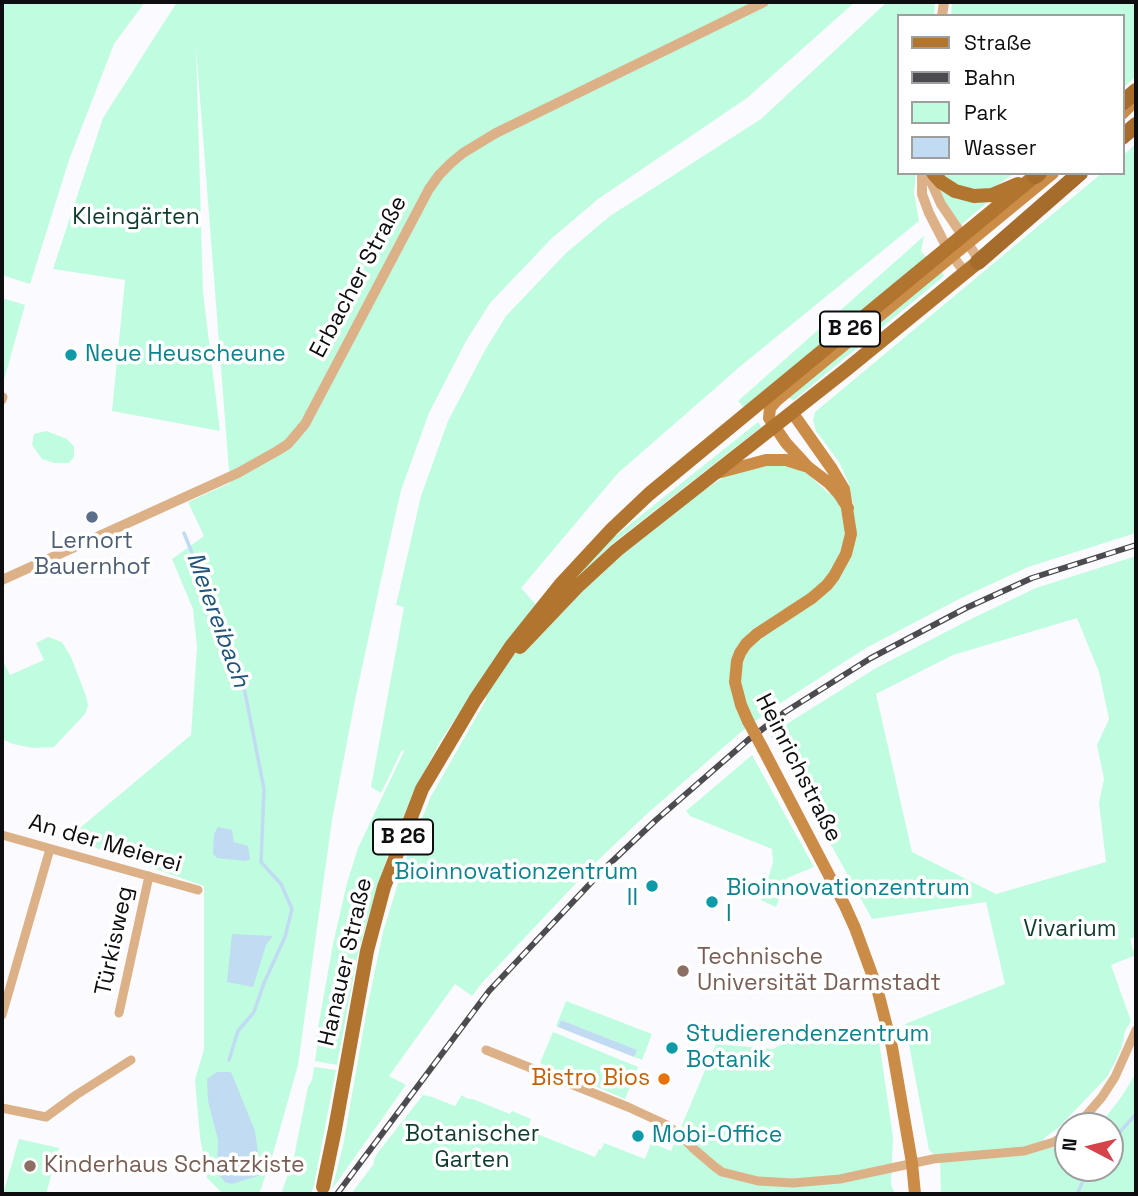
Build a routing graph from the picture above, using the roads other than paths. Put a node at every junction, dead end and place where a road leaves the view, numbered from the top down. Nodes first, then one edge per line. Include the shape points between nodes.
1 (764, 2) edge
2 (924, 175) edge
3 (925, 175) edge
4 (935, 175) edge
5 (1037, 175) edge
6 (1049, 175) edge
7 (1078, 175) edge
8 (965, 240) junction
9 (950, 252) junction
10 (972, 266) junction
11 (773, 398) junction
12 (792, 412) junction
13 (774, 426) junction
14 (808, 467) junction
15 (706, 480) junction
16 (848, 508) junction
17 (2, 580) edge
18 (486, 684) junction
19 (2, 835) edge
20 (50, 849) junction
21 (149, 876) junction
22 (198, 890) dead end
23 (119, 1013) dead end
24 (2, 1015) edge
25 (1136, 1030) edge
26 (486, 1050) dead end
27 (131, 1060) dead end
28 (2, 1108) edge
29 (1089, 1112) edge
30 (1054, 1142) edge
31 (912, 1163) junction
32 (323, 1187) dead end
33 (915, 1194) edge

1 - 17 street, Erbacher Straße via 496,133 451,163 429,189 305,424 288,444 238,473
2 - 9 street via 925,203
3 - 8 street
4 - 5 main road via 955,191 979,196 1001,192
5 - 8 main road, B 26
6 - 8 main road
7 - 10 highway, B 26
8 - 9 main road, B 26
8 - 10 street via 975,254
9 - 10 street via 960,266
9 - 11 main road, B 26
10 - 12 main road, B 26
11 - 12 main road
11 - 13 main road via 769,418
11 - 18 main road, B 26 via 689,460 612,529 537,612
12 - 13 main road, B 26
12 - 16 main road, Heinrichstraße via 839,480
13 - 14 main road
13 - 15 main road, B 26
14 - 15 main road via 765,460
14 - 16 main road via 829,483
15 - 18 main road, B 26 via 579,584
16 - 31 main road, Heinrichstraße, bridge via 848,545 834,576 746,644 737,661 735,682 748,721 841,896 868,962 892,1047
18 - 32 main road, Hanauer Straße / B 26 via 422,789 384,887 367,951
19 - 20 street, An der Meierei
20 - 21 street, An der Meierei
20 - 24 street
21 - 22 street, An der Meierei
21 - 23 street, Türkisweg
25 - 29 street via 1115,1077
26 - 31 street via 667,1125 722,1172 793,1183 849,1178
27 - 28 street via 46,1117
30 - 31 street via 1024,1152
31 - 33 main road, Heinrichstraße

